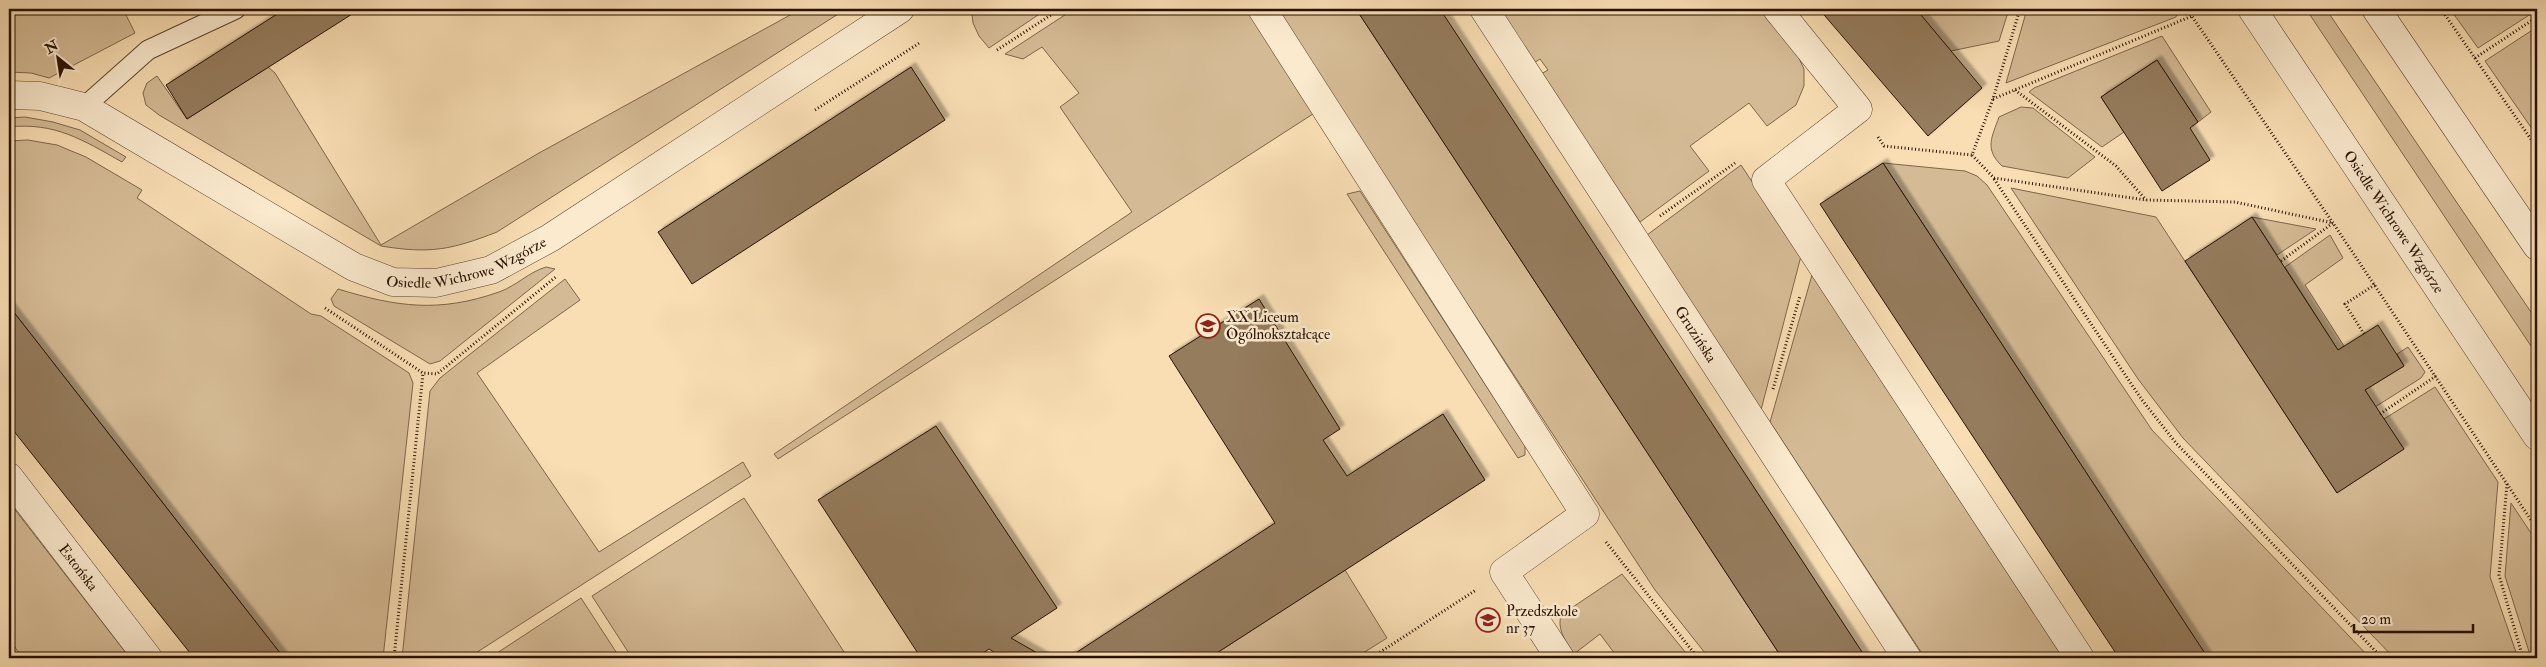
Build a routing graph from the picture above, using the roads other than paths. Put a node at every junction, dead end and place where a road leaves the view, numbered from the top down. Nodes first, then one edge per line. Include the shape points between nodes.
1 (236, 9) edge
2 (900, 9) edge
3 (1262, 9) edge
4 (1484, 9) edge
5 (1777, 9) edge
6 (2252, 9) edge
7 (2376, 9) edge
8 (9, 95) edge
9 (84, 107) junction
10 (2537, 246) edge
11 (2537, 436) edge
12 (9, 477) edge
13 (148, 658) edge
14 (1560, 658) edge
15 (1907, 658) edge
16 (2080, 658) edge

1 - 9 lane via 148,50
2 - 9 street, Osiedle Wichrowe Wzgórze via 550,238 491,270 436,283 393,282 354,267
3 - 14 street via 1585,514 1504,572
4 - 15 street, Gruzińska
5 - 16 street via 1858,109 1766,180
6 - 11 street, Osiedle Wichrowe Wzgórze
7 - 10 street
8 - 9 street, Osiedle Wichrowe Wzgórze via 40,96
12 - 13 street, Estońska

